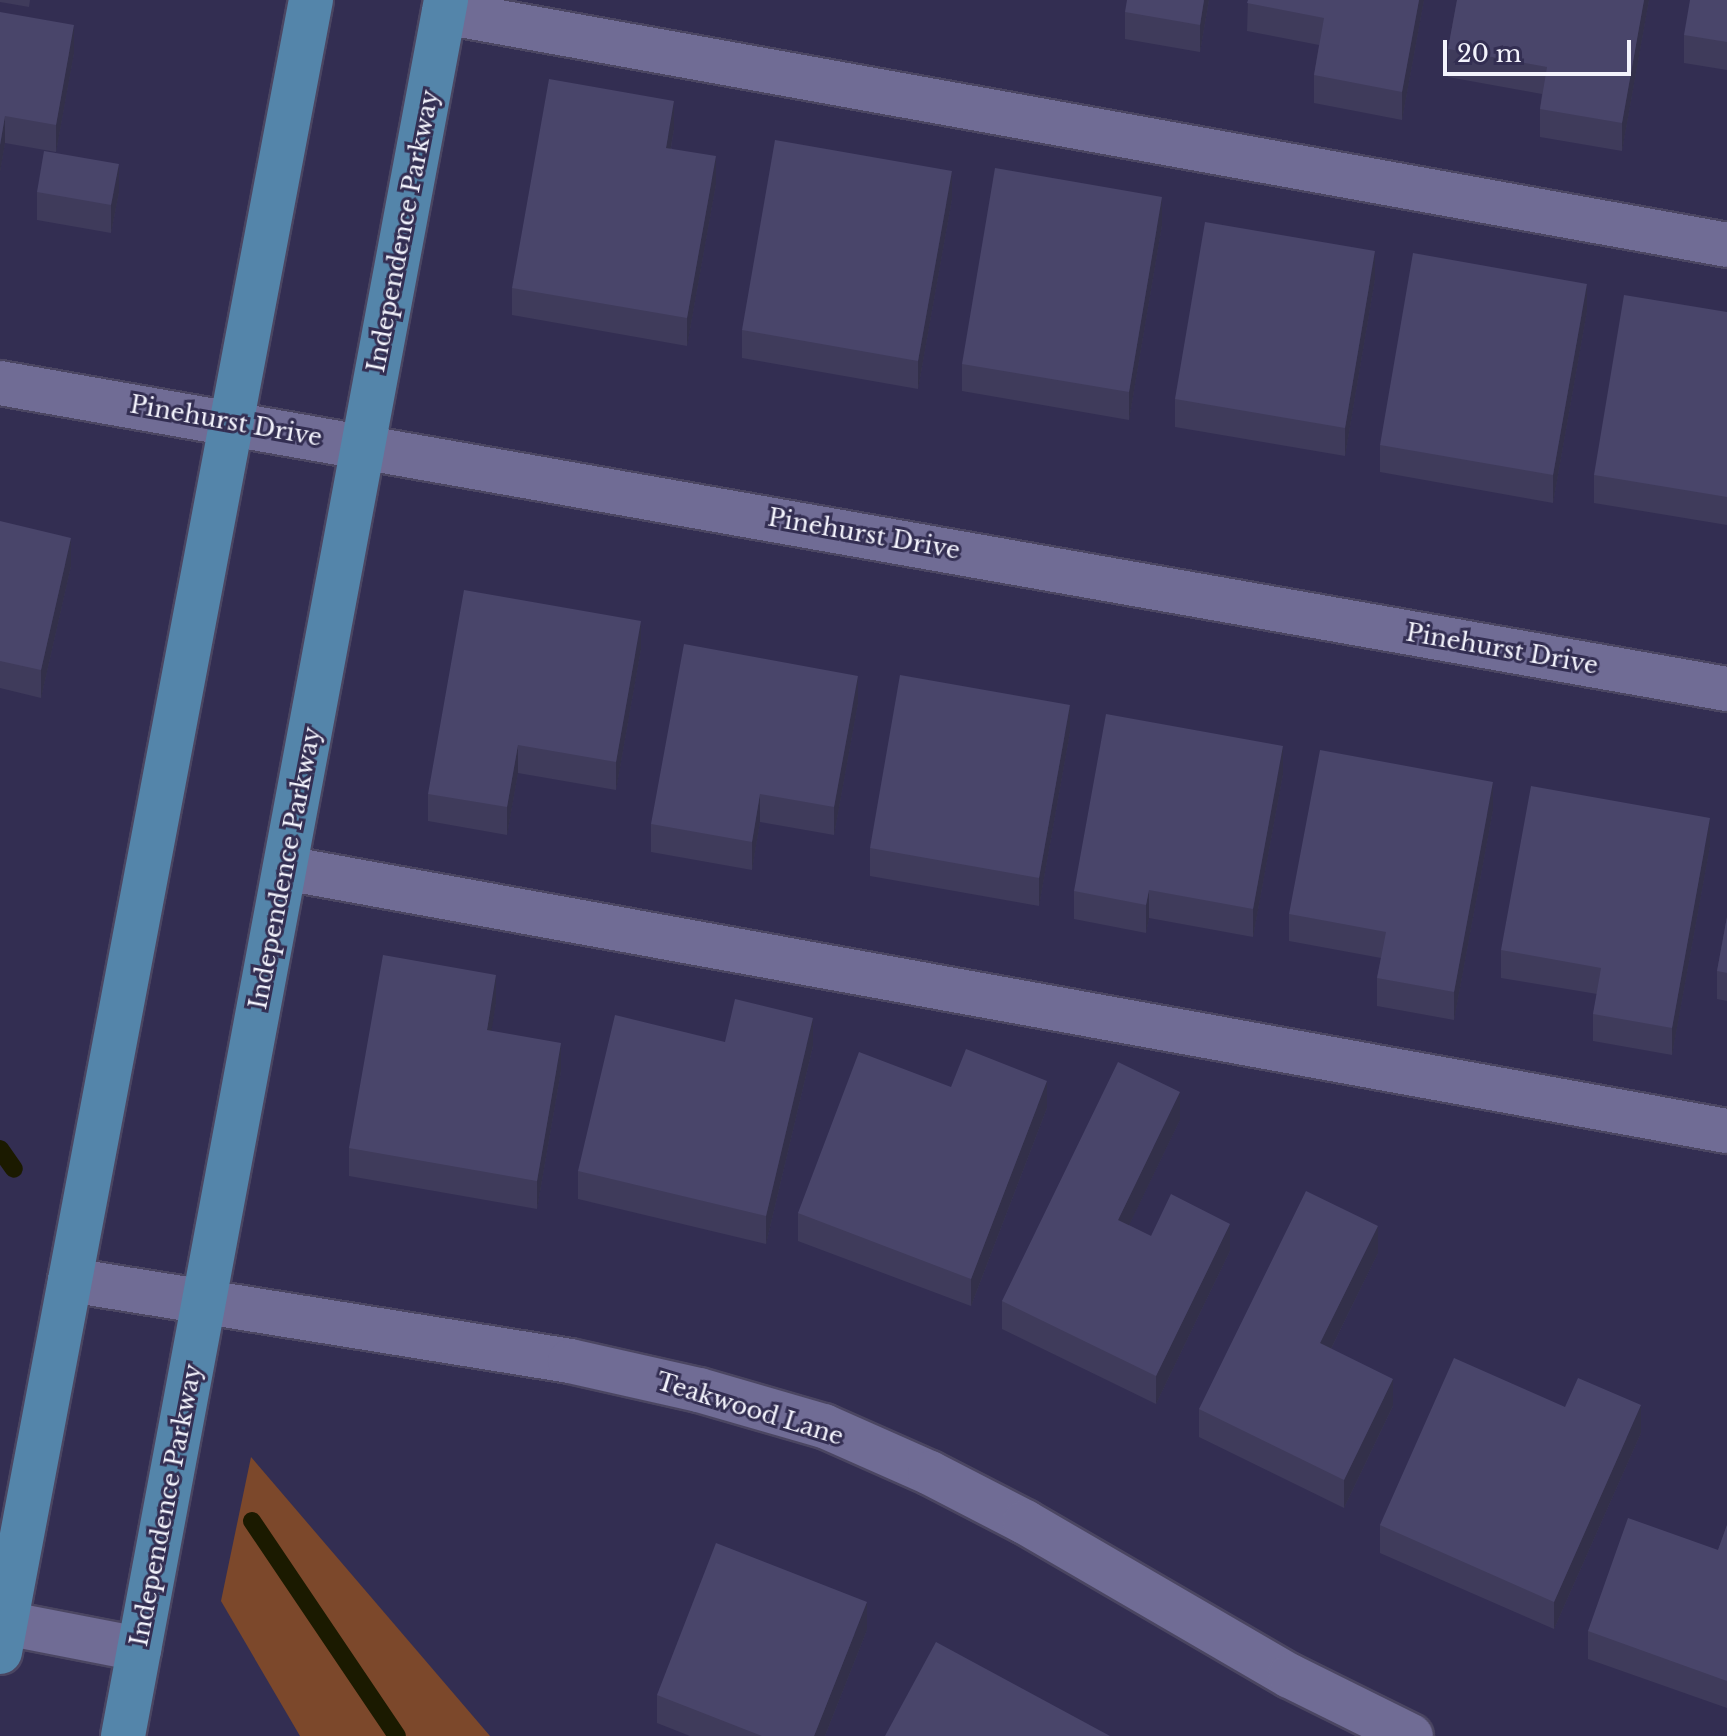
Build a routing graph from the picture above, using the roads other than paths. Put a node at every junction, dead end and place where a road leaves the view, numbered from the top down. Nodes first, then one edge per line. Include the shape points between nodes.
1 (311, 0) edge
2 (445, 6) edge
3 (1727, 245) edge
4 (0, 383) edge
5 (231, 422) junction
6 (363, 445) junction
7 (1727, 689) edge
8 (285, 868) junction
9 (1727, 1131) edge
10 (70, 1280) junction
11 (204, 1301) junction
12 (2, 1632) edge
13 (139, 1649) junction
14 (123, 1736) edge
15 (1411, 1736) edge

1 - 5 main road
2 - 3 street
2 - 6 main road, Independence Parkway
4 - 5 street, Pinehurst Drive
5 - 6 street, Pinehurst Drive
5 - 10 main road
6 - 7 street, Pinehurst Drive
6 - 8 main road, Independence Parkway
8 - 9 street
8 - 11 main road, Independence Parkway
10 - 11 street, Teakwood Lane
10 - 12 main road
11 - 13 main road, Independence Parkway
11 - 15 street, Teakwood Lane via 570,1361 824,1426 1012,1515 1290,1676
12 - 13 street
13 - 14 main road, Independence Parkway

